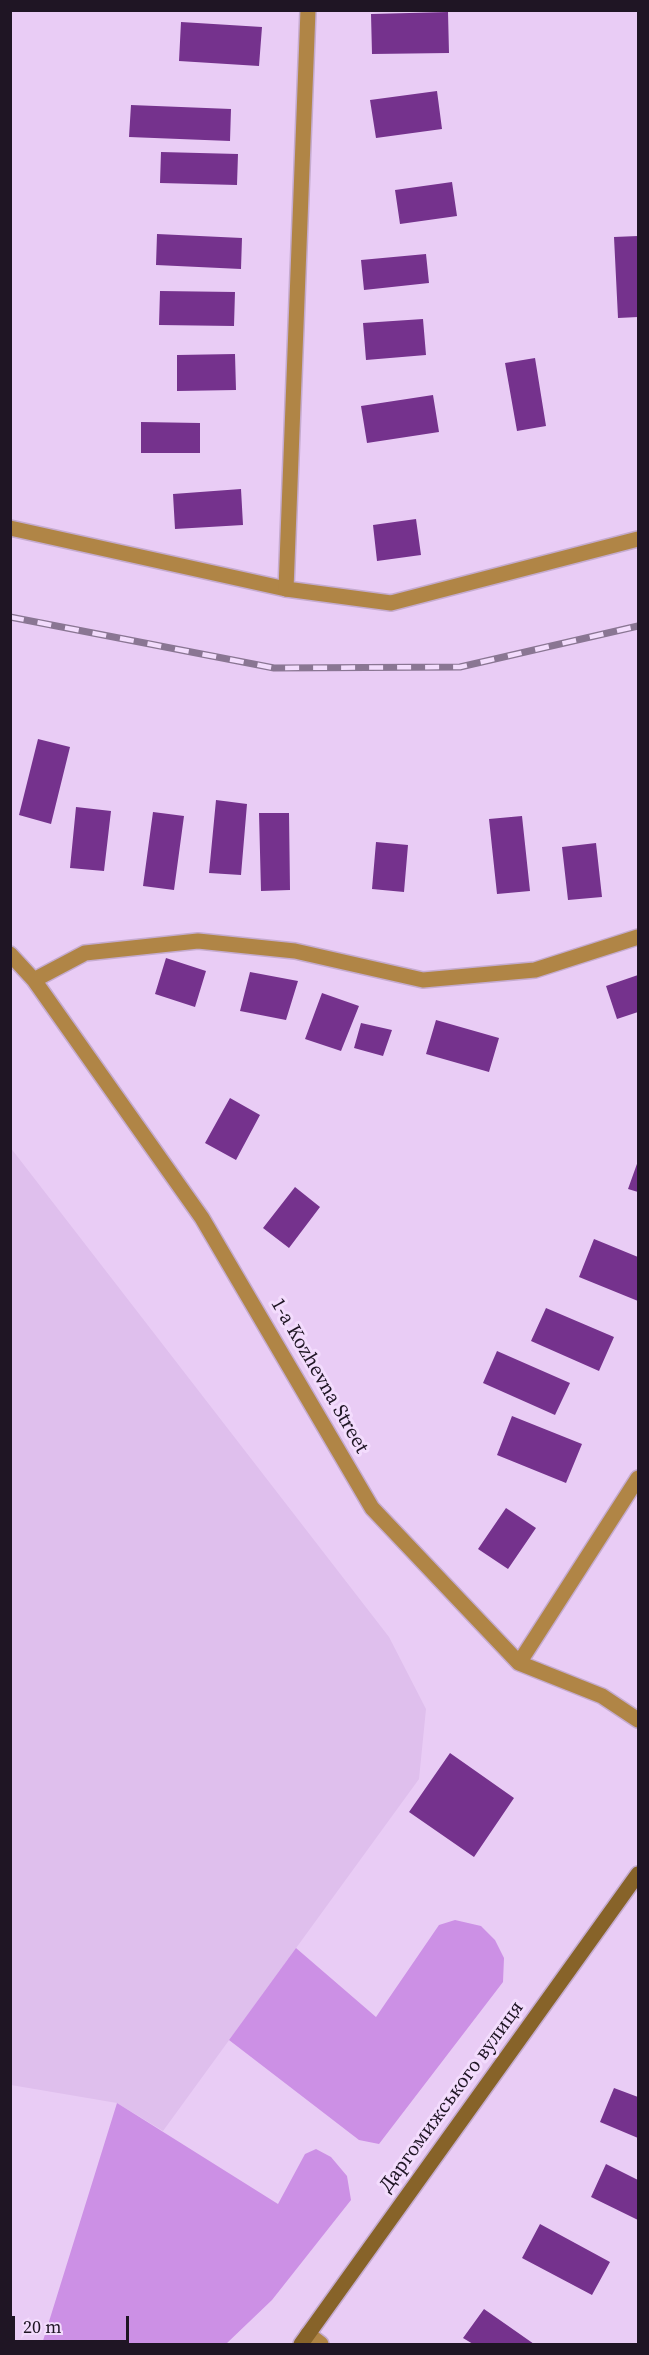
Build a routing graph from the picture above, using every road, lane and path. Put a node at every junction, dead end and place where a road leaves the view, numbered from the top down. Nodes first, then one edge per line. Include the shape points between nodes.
1 (308, 10) edge
2 (10, 528) edge
3 (639, 539) edge
4 (286, 589) junction
5 (639, 937) edge
6 (10, 954) edge
7 (34, 980) junction
8 (639, 1478) edge
9 (519, 1663) junction
10 (639, 1720) edge
11 (639, 1874) edge
12 (304, 2339) edge
13 (321, 2344) edge

1 - 4 street
2 - 4 street
3 - 4 street via 391,603
5 - 7 street via 535,970 423,980 295,951 198,940 85,952
6 - 7 street, 1-a Kozhevna Street
7 - 9 street, 1-a Kozhevna Street via 202,1218 372,1508
8 - 9 street
9 - 10 street, 1-a Kozhevna Street via 602,1696
11 - 12 street, Даргомижського вулиця
12 - 13 street

